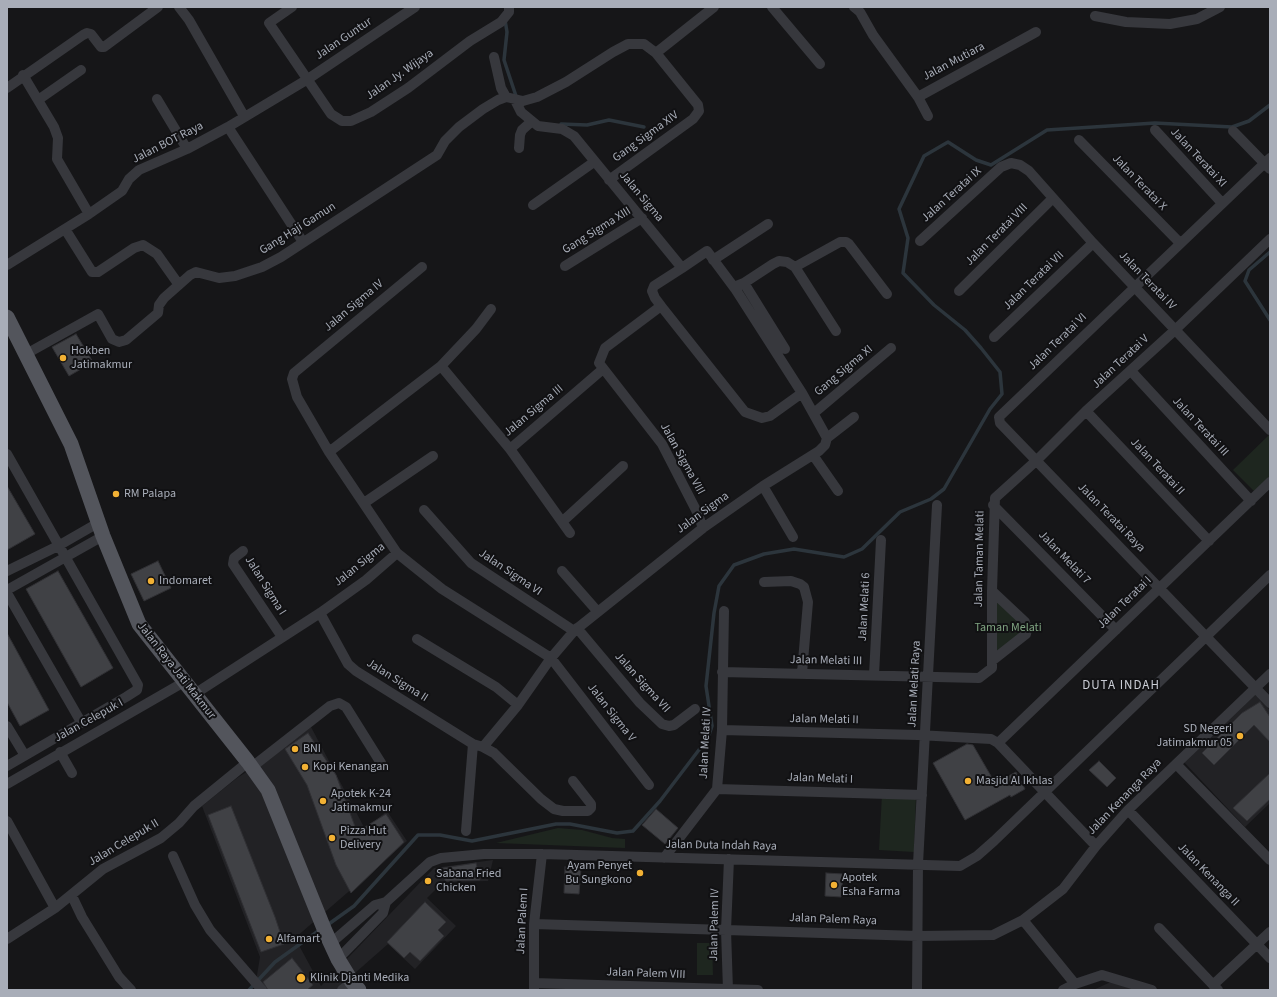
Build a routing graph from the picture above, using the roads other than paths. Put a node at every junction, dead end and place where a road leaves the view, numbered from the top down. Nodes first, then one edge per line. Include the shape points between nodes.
1 (158, 7) edge
2 (179, 7) edge
3 (292, 7) edge
4 (415, 7) edge
5 (714, 7) edge
6 (772, 7) edge
7 (854, 7) edge
8 (1220, 7) edge
9 (506, 15) edge
10 (1095, 16) dead end
11 (1036, 32) dead end
12 (656, 53) junction
13 (494, 58) dead end
14 (820, 64) dead end
15 (81, 70) dead end
16 (23, 76) junction
17 (308, 79) junction
18 (7, 88) edge
19 (918, 96) junction
20 (510, 98) junction
21 (157, 99) dead end
22 (38, 100) junction
23 (244, 116) junction
24 (928, 116) dead end
25 (532, 121) junction
26 (228, 127) junction
27 (1155, 130) dead end
28 (1233, 131) dead end
29 (1080, 140) dead end
30 (519, 148) dead end
31 (187, 149) junction
32 (594, 162) junction
33 (1268, 163) edge
34 (1001, 167) joint
35 (609, 180) junction
36 (1053, 198) junction
37 (1222, 203) junction
38 (533, 205) dead end
39 (89, 214) junction
40 (642, 218) junction
41 (768, 224) dead end
42 (65, 229) junction
43 (1270, 239) edge
44 (920, 241) dead end
45 (303, 242) junction
46 (1093, 243) junction
47 (1180, 243) junction
48 (713, 260) junction
49 (7, 265) edge
50 (565, 266) dead end
51 (422, 267) dead end
52 (795, 267) junction
53 (682, 268) junction
54 (178, 285) junction
55 (740, 286) junction
56 (1134, 287) junction
57 (959, 291) dead end
58 (887, 294) dead end
59 (661, 306) junction
60 (491, 309) dead end
61 (7, 317) edge
62 (1175, 330) junction
63 (836, 331) dead end
64 (994, 338) dead end
65 (891, 348) dead end
66 (785, 349) dead end
67 (26, 354) junction
68 (441, 366) junction
69 (604, 369) junction
70 (1131, 371) junction
71 (802, 393) junction
72 (1086, 412) junction
73 (814, 413) junction
74 (999, 416) joint
75 (854, 417) dead end
76 (1270, 430) edge
77 (827, 438) junction
78 (510, 449) junction
79 (329, 452) junction
80 (7, 454) edge
81 (813, 455) junction
82 (433, 456) dead end
83 (1037, 460) junction
84 (623, 466) dead end
85 (1270, 482) edge
86 (763, 486) junction
87 (838, 491) dead end
88 (1251, 501) junction
89 (364, 503) junction
90 (937, 505) dead end
91 (993, 505) junction
92 (424, 510) dead end
93 (563, 521) junction
94 (703, 528) junction
95 (100, 530) junction
96 (570, 533) dead end
97 (793, 537) dead end
98 (881, 540) dead end
99 (1209, 541) junction
100 (58, 546) junction
101 (243, 551) dead end
102 (397, 553) junction
103 (65, 557) junction
104 (7, 571) edge
105 (562, 571) dead end
106 (1270, 575) edge
107 (764, 582) dead end
108 (1160, 588) junction
109 (992, 591) junction
110 (7, 592) edge
111 (724, 611) dead end
112 (598, 612) junction
113 (320, 613) junction
114 (576, 630) junction
115 (1116, 630) junction
116 (1206, 636) junction
117 (282, 637) junction
118 (417, 639) dead end
119 (551, 658) junction
120 (992, 660) junction
121 (722, 672) junction
122 (802, 674) junction
123 (1270, 674) edge
124 (874, 675) junction
125 (929, 677) junction
126 (189, 688) junction
127 (1255, 688) junction
128 (1270, 704) edge
129 (518, 705) junction
130 (695, 710) dead end
131 (81, 722) junction
132 (7, 726) edge
133 (722, 730) junction
134 (930, 736) junction
135 (998, 743) junction
136 (473, 744) junction
137 (483, 747) junction
138 (60, 752) junction
139 (24, 754) junction
140 (381, 763) dead end
141 (250, 764) junction
142 (1176, 764) junction
143 (7, 766) edge
144 (72, 773) dead end
145 (573, 781) dead end
146 (7, 784) edge
147 (650, 785) dead end
148 (717, 789) junction
149 (1044, 792) junction
150 (922, 795) junction
151 (1128, 810) junction
152 (7, 821) edge
153 (466, 826) dead end
154 (1096, 846) junction
155 (542, 854) junction
156 (173, 856) dead end
157 (664, 858) junction
158 (729, 859) junction
159 (1270, 860) edge
160 (918, 864) junction
161 (72, 896) junction
162 (386, 902) junction
163 (55, 908) junction
164 (1023, 920) junction
165 (534, 924) junction
166 (1159, 928) dead end
167 (726, 930) junction
168 (1270, 932) edge
169 (918, 936) junction
170 (328, 937) junction
171 (7, 938) edge
172 (1257, 944) junction
173 (1270, 958) edge
174 (338, 959) junction
175 (1074, 984) junction
176 (534, 986) edge
177 (351, 987) edge
178 (601, 988) edge
179 (661, 988) edge
180 (1216, 988) edge
181 (131, 990) edge
182 (262, 990) edge
183 (728, 990) edge
184 (758, 990) edge
185 (917, 990) edge
186 (1063, 990) edge
187 (1152, 990) edge

1 - 16 street via 104,47 87,33
2 - 23 street
3 - 17 street, Jalan Jy. Wijaya via 269,23
4 - 17 street, Jalan Guntur
5 - 12 street
6 - 14 street
7 - 19 street, Jalan Mutiara
8 - 10 street via 1197,19 1170,24 1126,22
9 - 17 street, Jalan Jy. Wijaya via 408,88 371,112 351,121 342,121 331,114
11 - 19 street, Jalan Mutiara
12 - 20 street, Gang Haji Gamun via 644,44 628,44 537,97 523,101
12 - 35 street, Gang Sigma XIV via 698,105 699,111
13 - 20 street, Jalan Sigma via 501,88
15 - 22 street
16 - 18 street
16 - 22 street
17 - 23 street, Jalan BOT Raya
19 - 24 street
20 - 25 street, Jalan Sigma
20 - 45 street, Gang Haji Gamun via 498,100 483,109 445,141 437,155
21 - 31 street
22 - 39 street via 58,138 57,159
23 - 26 street, Jalan BOT Raya
25 - 30 street via 522,130
25 - 32 street, Jalan Sigma via 538,126 562,129 574,136
26 - 31 street, Jalan BOT Raya
26 - 45 street
27 - 37 street, Jalan Teratai XI
28 - 33 street
29 - 47 street, Jalan Teratai X
31 - 39 street, Jalan BOT Raya via 139,170 129,179 122,191
32 - 35 street, Jalan Sigma
32 - 38 street
33 - 37 street, Jalan Teratai VI
34 - 36 street, Jalan Teratai IV via 1010,163 1029,171
34 - 44 street, Jalan Teratai IX
35 - 40 street, Jalan Sigma
36 - 46 street, Jalan Teratai IV
36 - 57 street, Jalan Teratai VIII
37 - 47 street, Jalan Teratai VI
39 - 42 street, Jalan BOT Raya
40 - 50 street, Gang Sigma XIII
40 - 53 street, Jalan Sigma
41 - 48 street
42 - 49 street, Jalan BOT Raya
42 - 54 street via 92,272 98,272 134,248 143,245 157,254
43 - 62 street, Jalan Teratai V
45 - 54 street, Gang Haji Gamun via 262,267 235,276 218,278 196,272
46 - 56 street, Jalan Teratai IV
46 - 64 street, Jalan Teratai VII
47 - 56 street, Jalan Teratai VI
48 - 53 street via 707,251
48 - 55 street
51 - 79 street, Jalan Sigma IV via 294,373 294,388
52 - 55 street via 787,262 779,262
52 - 58 street via 840,242 846,242
52 - 63 street
53 - 59 street via 654,286 652,291
54 - 67 street, Gang Haji Gamun via 161,302 158,313 126,340 119,342 112,339 98,314
55 - 66 street
55 - 71 street
56 - 62 street, Jalan Teratai IV
56 - 74 street, Jalan Teratai VI
59 - 69 street via 605,348 599,363
59 - 71 street via 745,412 762,418 770,416
60 - 68 street
61 - 67 main road, Jalan Raya Jati Makmur
62 - 70 street, Jalan Teratai V
62 - 76 street, Jalan Teratai IV
65 - 73 street, Gang Sigma XI
67 - 95 main road, Jalan Raya Jati Makmur via 71,444
68 - 78 street, Jalan Sigma III
68 - 79 street
69 - 78 street, Jalan Sigma III
69 - 94 street, Jalan Sigma VIII via 662,444
70 - 72 street, Jalan Teratai V
70 - 88 street, Jalan Teratai III
71 - 73 street
72 - 83 street, Jalan Teratai V
72 - 99 street, Jalan Teratai II
73 - 77 street
74 - 83 street, Jalan Teratai Raya via 1000,423
75 - 77 street, Jalan Sigma
77 - 81 street, Jalan Sigma via 825,445
78 - 93 street
79 - 89 street
80 - 100 street
81 - 86 street, Jalan Sigma
81 - 87 street
82 - 89 street
83 - 91 street, Jalan Teratai V via 994,498
83 - 108 street, Jalan Teratai Raya
84 - 93 street
85 - 88 street, Jalan Teratai I
86 - 94 street, Jalan Sigma
86 - 97 street
88 - 99 street, Jalan Teratai I
89 - 102 street
90 - 125 street, Jalan Melati Raya
91 - 109 street, Jalan Taman Melati
91 - 115 street, Jalan Melati 7
92 - 114 street, Jalan Sigma VI via 471,563
93 - 96 street
94 - 112 street, Jalan Sigma
95 - 100 street
95 - 103 street
95 - 126 main road, Jalan Raya Jati Makmur via 138,624
98 - 124 street, Jalan Melati 6
99 - 108 street, Jalan Teratai I
100 - 103 street
100 - 104 street
101 - 117 street, Jalan Sigma I via 234,558 233,564
102 - 113 street, Jalan Sigma via 366,580
102 - 119 street, Jalan Sigma via 442,589
103 - 110 street
103 - 131 street via 138,685 137,690
105 - 112 street
106 - 116 street, Jalan Duta Indah Raya
107 - 122 street via 791,581 804,587 808,602
108 - 115 street, Jalan Teratai I
108 - 116 street, Jalan Teratai Raya
109 - 120 street, Jalan Taman Melati
109 - 120 street via 1025,622 1027,629 1026,634
110 - 131 street
111 - 121 street, Jalan Melati IV
112 - 114 street, Jalan Sigma
113 - 117 street, Jalan Sigma
113 - 136 street, Jalan Sigma II via 348,664
114 - 119 street, Jalan Sigma
114 - 130 street, Jalan Sigma VII via 640,703 662,724 674,725
115 - 135 street, Jalan Teratai I
116 - 127 street, Jalan Teratai Raya
116 - 149 street, Jalan Duta Indah Raya
117 - 126 street, Jalan Sigma
118 - 129 street via 496,687
119 - 129 street
119 - 147 street, Jalan Sigma V
120 - 125 street via 992,668 978,678
121 - 122 street, Jalan Melati III
121 - 133 street, Jalan Melati IV
122 - 124 street, Jalan Melati III
123 - 127 street, Jalan Kenanga Raya
124 - 125 street, Jalan Melati III
125 - 134 street, Jalan Melati Raya
126 - 138 street, Jalan Celepuk I
126 - 141 main road, Jalan Raya Jati Makmur
127 - 128 street, Jalan Teratai Raya
127 - 142 street, Jalan Kenanga Raya
129 - 137 street
131 - 139 street
132 - 139 street
133 - 134 street, Jalan Melati II
133 - 148 street, Jalan Melati IV
134 - 135 street via 991,739
134 - 150 street, Jalan Melati Raya
135 - 149 street, Jalan Kenanga Raya
136 - 137 street, Jalan Sigma II
136 - 153 street
137 - 145 street, Jalan Sigma II via 494,753 541,800 554,809 588,811 591,804
138 - 144 street
138 - 146 street, Jalan Celepuk I
139 - 143 street
140 - 141 street, Jalan Celepuk II via 346,707 339,703 330,706
141 - 161 street, Jalan Celepuk II via 194,806 161,838 103,869
141 - 170 main road, Jalan Raya Jati Makmur via 274,801
142 - 151 street, Jalan Kenanga Raya
142 - 159 street
148 - 150 street, Jalan Melati I
148 - 157 street, Jalan Melati IV
149 - 154 street, Jalan Kenanga Raya
149 - 160 street, Jalan Duta Indah Raya via 977,856 960,866
150 - 160 street, Jalan Melati Raya
151 - 154 street, Jalan Kenanga Raya
151 - 172 street, Jalan Kenanga II
152 - 163 street
154 - 164 street, Jalan Palem Raya via 1063,889
155 - 157 street, Jalan Duta Indah Raya
155 - 162 street, Jalan Duta Indah Raya via 484,854 441,858 430,862
155 - 165 street, Jalan Palem I
156 - 182 street via 195,905 210,930
157 - 158 street, Jalan Duta Indah Raya
158 - 160 street, Jalan Duta Indah Raya
158 - 167 street, Jalan Palem IV
160 - 169 street, Jalan Melati Raya
161 - 163 street, Jalan Celepuk II
161 - 181 street via 112,966
162 - 170 street, Jalan Duta Indah Raya via 375,905
162 - 174 street, Jalan Duta Indah Raya via 383,914
163 - 171 street, Jalan Celepuk II
164 - 169 street, Jalan Palem Raya via 993,935
164 - 175 street
165 - 167 street, Jalan Palem Raya
165 - 176 street, Jalan Palem I
166 - 180 street
167 - 169 street, Jalan Palem Raya
167 - 183 street, Jalan Palem IV
168 - 172 street
169 - 185 street, Jalan Melati Raya
170 - 174 main road, Jalan Raya Jati Makmur
172 - 173 street, Jalan Kenanga II
172 - 180 street
174 - 177 main road, Jalan Raya Jati Makmur
175 - 186 street
175 - 187 street via 1102,975
176 - 178 street, Jalan Palem VIII
178 - 179 street, Jalan Palem VIII
179 - 183 street, Jalan Palem VIII
183 - 184 street, Jalan Palem VIII

